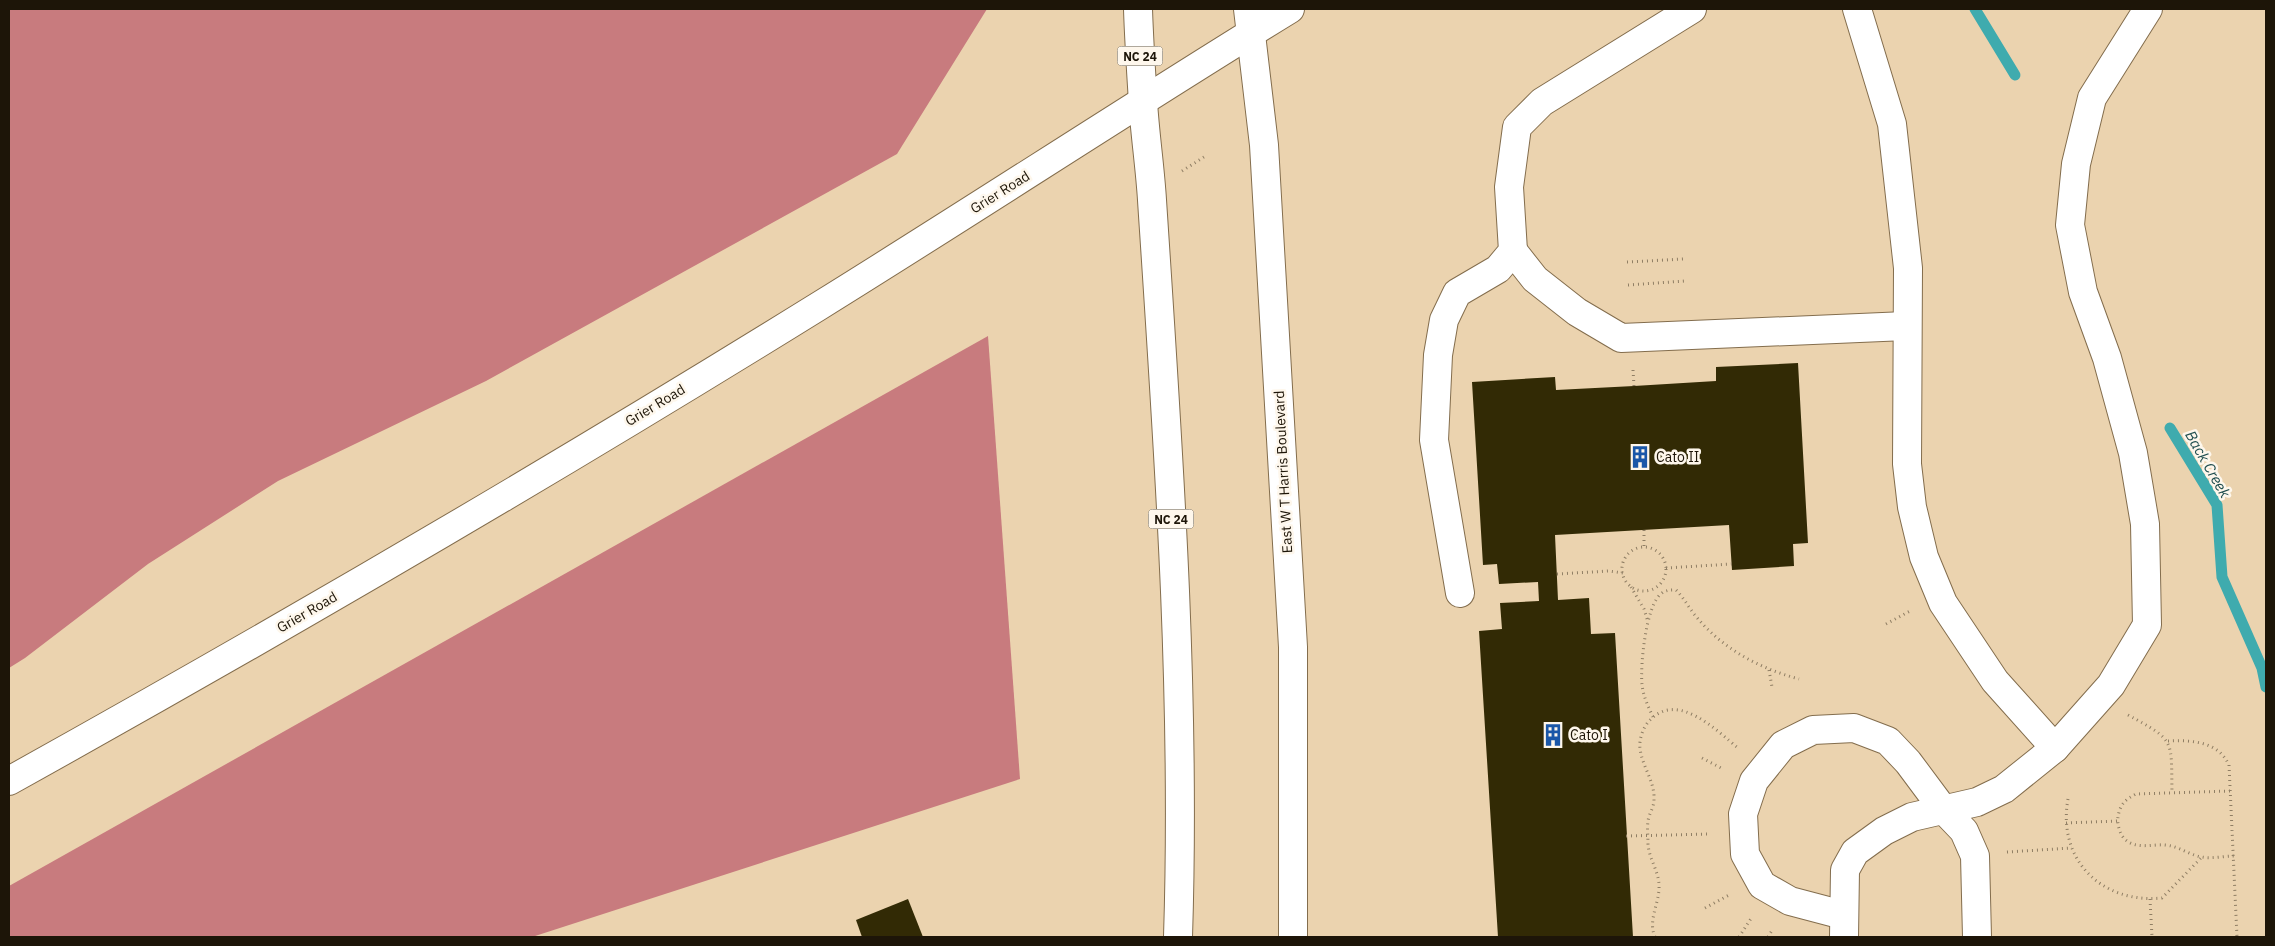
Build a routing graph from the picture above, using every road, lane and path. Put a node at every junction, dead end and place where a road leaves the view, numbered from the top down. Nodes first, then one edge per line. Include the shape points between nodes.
1 (1138, 9) edge
2 (1290, 9) edge
3 (1692, 9) edge
4 (1857, 9) edge
5 (2148, 9) edge
6 (1250, 21) edge
7 (1143, 102) junction
8 (1204, 157) dead end
9 (1178, 174) dead end
10 (1513, 251) junction
11 (1684, 259) dead end
12 (1627, 262) dead end
13 (1685, 281) dead end
14 (1628, 285) dead end
15 (1906, 326) junction
16 (1644, 530) dead end
17 (1644, 547) junction
18 (1732, 564) dead end
19 (1666, 568) junction
20 (1622, 573) junction
21 (1557, 574) dead end
22 (1629, 585) junction
23 (1656, 587) junction
24 (1460, 593) dead end
25 (1660, 594) junction
26 (1648, 623) junction
27 (1769, 669) junction
28 (1799, 679) dead end
29 (1772, 687) dead end
30 (2122, 712) dead end
31 (1653, 717) junction
32 (1719, 732) dead end
33 (2168, 741) junction
34 (2055, 748) junction
35 (9, 781) edge
36 (2230, 791) junction
37 (2172, 793) junction
38 (2068, 798) dead end
39 (1943, 809) junction
40 (2117, 821) junction
41 (2066, 823) junction
42 (1714, 834) dead end
43 (1626, 836) dead end
44 (1648, 836) junction
45 (2072, 848) junction
46 (1998, 853) dead end
47 (2234, 856) junction
48 (2202, 857) junction
49 (2150, 899) junction
50 (1844, 926) edge
51 (1178, 937) edge
52 (1293, 937) edge
53 (1655, 937) edge
54 (1977, 937) edge
55 (2152, 937) edge
56 (2237, 937) edge

1 - 7 main road, NC 24
2 - 6 main road, Grier Road
3 - 10 main road via 1542,102 1517,127 1509,187
4 - 15 main road via 1892,124 1908,268
5 - 34 main road via 2092,98 2076,164 2070,225 2083,292 2107,358 2134,453 2145,524 2147,625 2111,685
6 - 7 main road, Grier Road
6 - 52 main road, East W T Harris Boulevard via 1264,146 1293,647
7 - 35 main road, Grier Road via 816,308 412,552
7 - 51 main road, NC 24 via 1154,218 1170,489 1178,683 1181,856
8 - 9 path
10 - 15 main road via 1536,279 1577,312 1621,338
10 - 24 main road via 1498,269 1457,294 1444,320 1438,355 1434,440
11 - 12 path
13 - 14 path
15 - 34 main road via 1907,464 1912,507 1924,558 1943,603 1995,681
16 - 17 path
17 - 19 path via 1661,554
17 - 20 path via 1628,553
18 - 19 path
19 - 23 path via 1662,582
20 - 21 path
20 - 22 path
22 - 23 path via 1642,591
22 - 26 path via 1644,609
23 - 25 path
25 - 26 path
25 - 27 path via 1676,590 1715,636 1735,652
26 - 31 path via 1642,683 1645,701
27 - 28 path
27 - 29 path
30 - 33 path via 2161,733
31 - 32 path via 1675,709 1697,716
31 - 44 path via 1644,730 1640,748 1655,791
33 - 36 path via 2188,740 2211,746 2224,756 2229,765
33 - 37 path
34 - 39 main road via 2004,789 1977,802
36 - 37 path
36 - 47 path
37 - 40 path via 2136,794 2126,799 2119,808
38 - 41 path
39 - 50 main road via 1905,820 1855,852 1845,870
39 - 50 main road via 1888,741 1854,728 1813,730 1783,745 1754,781 1743,814 1745,854 1762,885
39 - 54 main road via 1964,831 1975,856
40 - 41 path
40 - 48 path via 2127,841 2138,846 2179,847
41 - 45 path
42 - 44 path
43 - 44 path
44 - 53 path via 1659,889 1652,919
45 - 46 path
45 - 49 path via 2083,870 2101,885 2123,894
47 - 48 path
47 - 56 path
48 - 49 path via 2162,898
49 - 55 path

